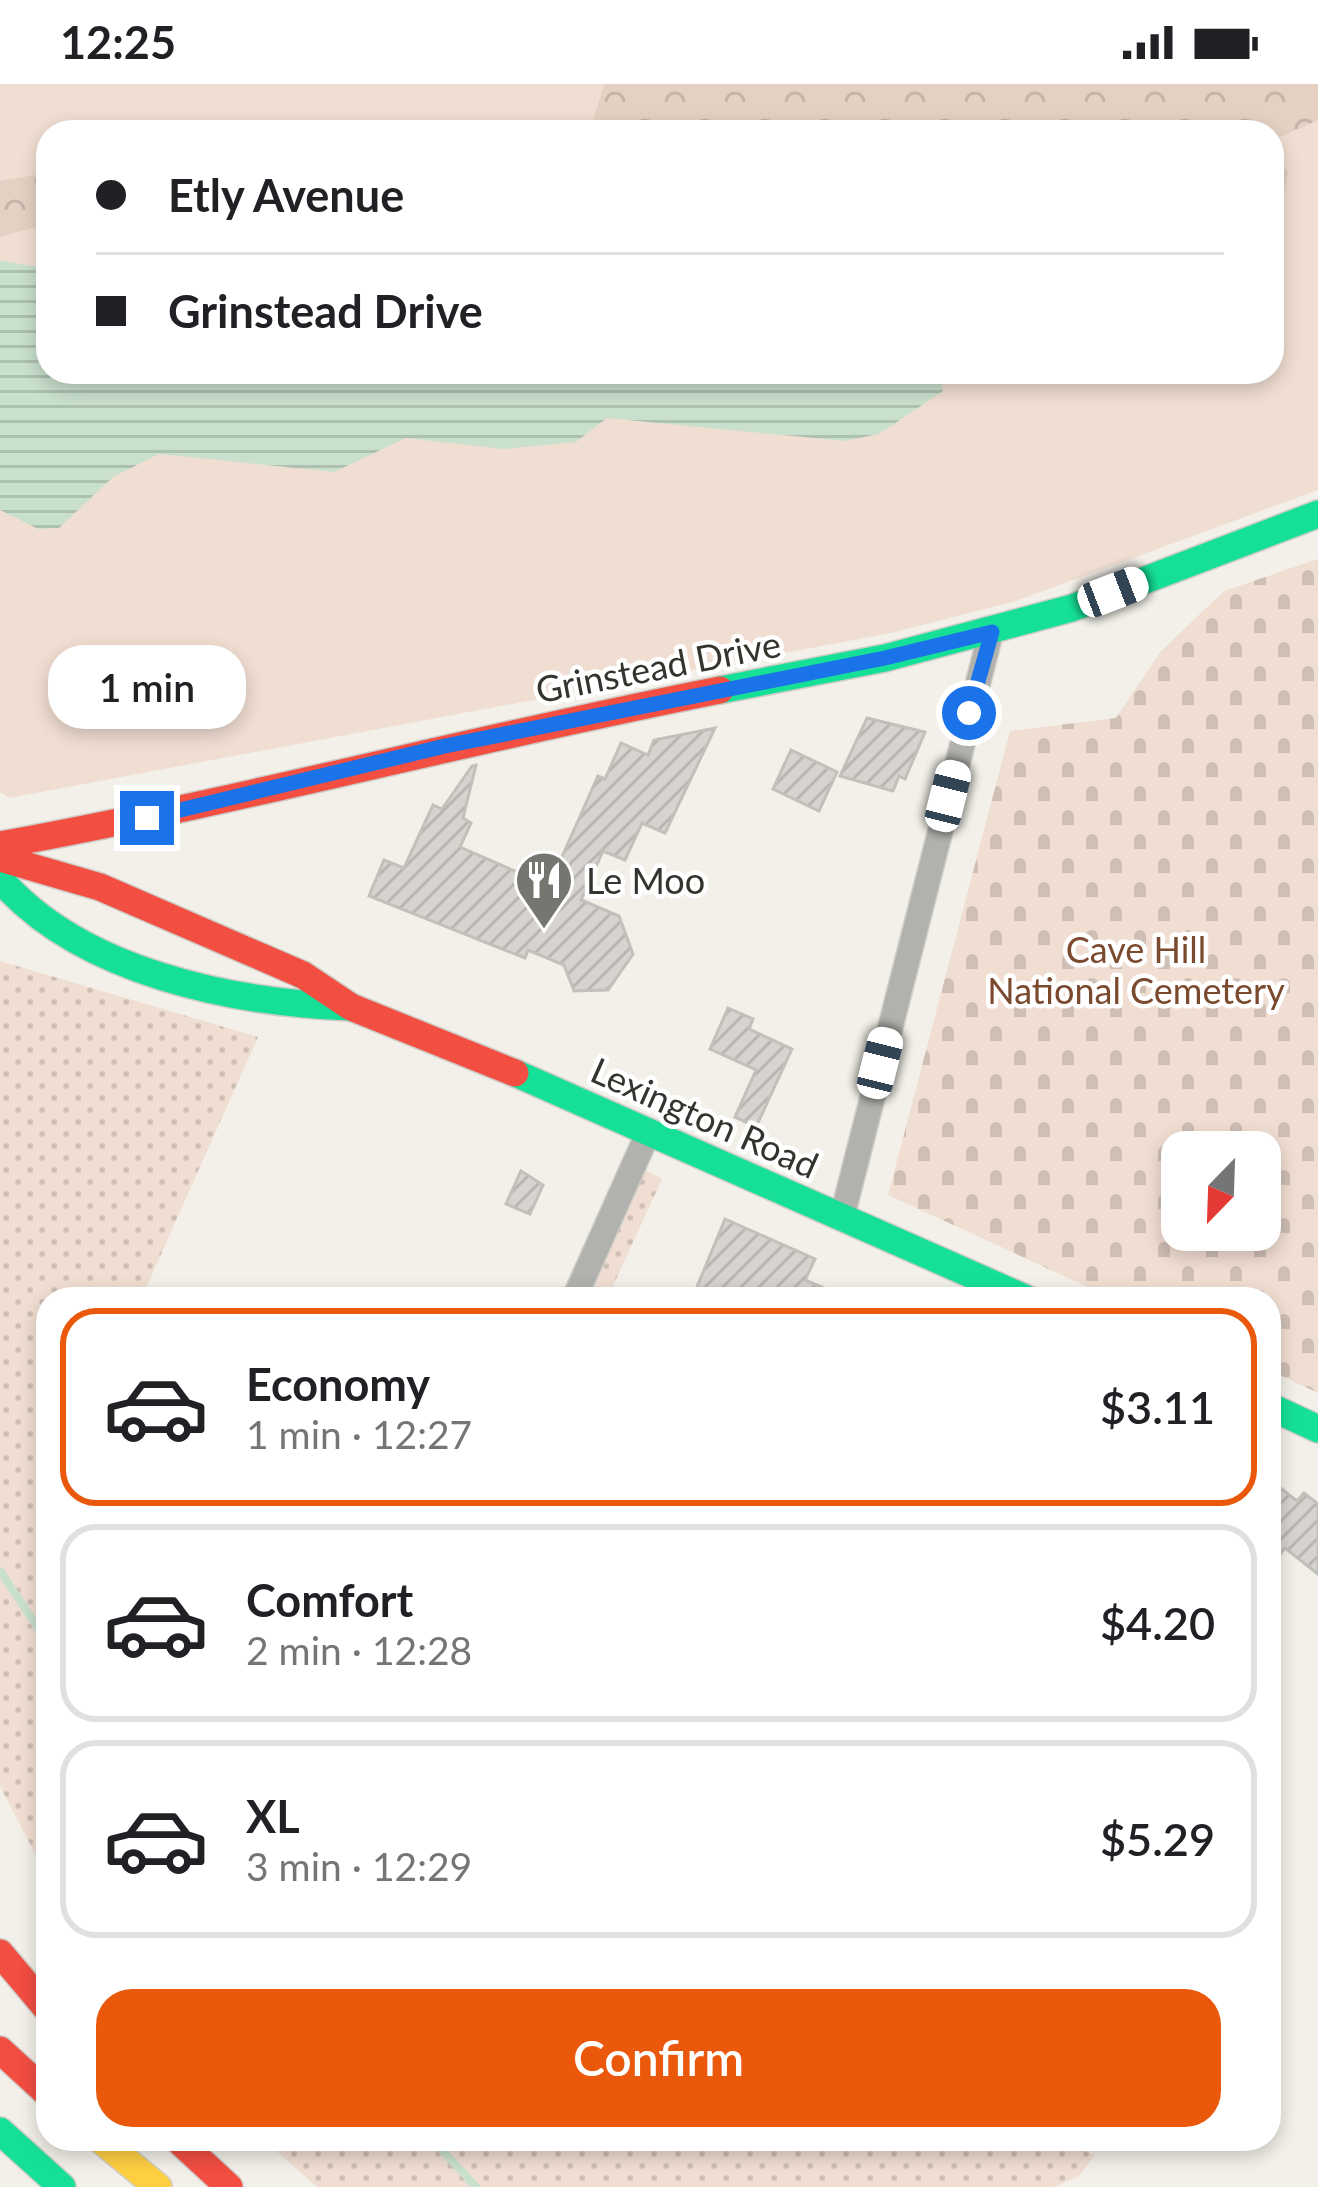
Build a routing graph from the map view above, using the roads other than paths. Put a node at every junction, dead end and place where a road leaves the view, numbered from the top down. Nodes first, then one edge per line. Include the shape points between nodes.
1 (1318, 514) edge
2 (992, 632) junction
3 (0, 845) edge
4 (0, 858) edge
5 (0, 879) edge
6 (351, 1007) junction
7 (649, 1131) junction
8 (842, 1217) junction
9 (579, 1287) edge
10 (1000, 1287) edge
11 (1281, 1412) edge
12 (1318, 1429) edge
13 (0, 1953) edge
14 (36, 1996) edge
15 (0, 2050) edge
16 (36, 2083) edge
17 (0, 2131) edge
18 (114, 2151) edge
19 (190, 2151) edge
20 (62, 2187) edge
21 (158, 2187) edge
22 (229, 2187) edge

1 - 2 main road, Grinstead Drive
2 - 3 main road, Grinstead Drive
2 - 8 street
4 - 6 main road, Lexington Road via 100,887 304,975
5 - 6 main road, Lexington Road via 31,914 173,975 299,1008
6 - 7 main road, Lexington Road
7 - 8 main road, Lexington Road
7 - 9 street
8 - 10 main road, Lexington Road
11 - 12 main road
13 - 14 main road
15 - 16 main road
17 - 20 main road
18 - 21 main road
19 - 22 main road

